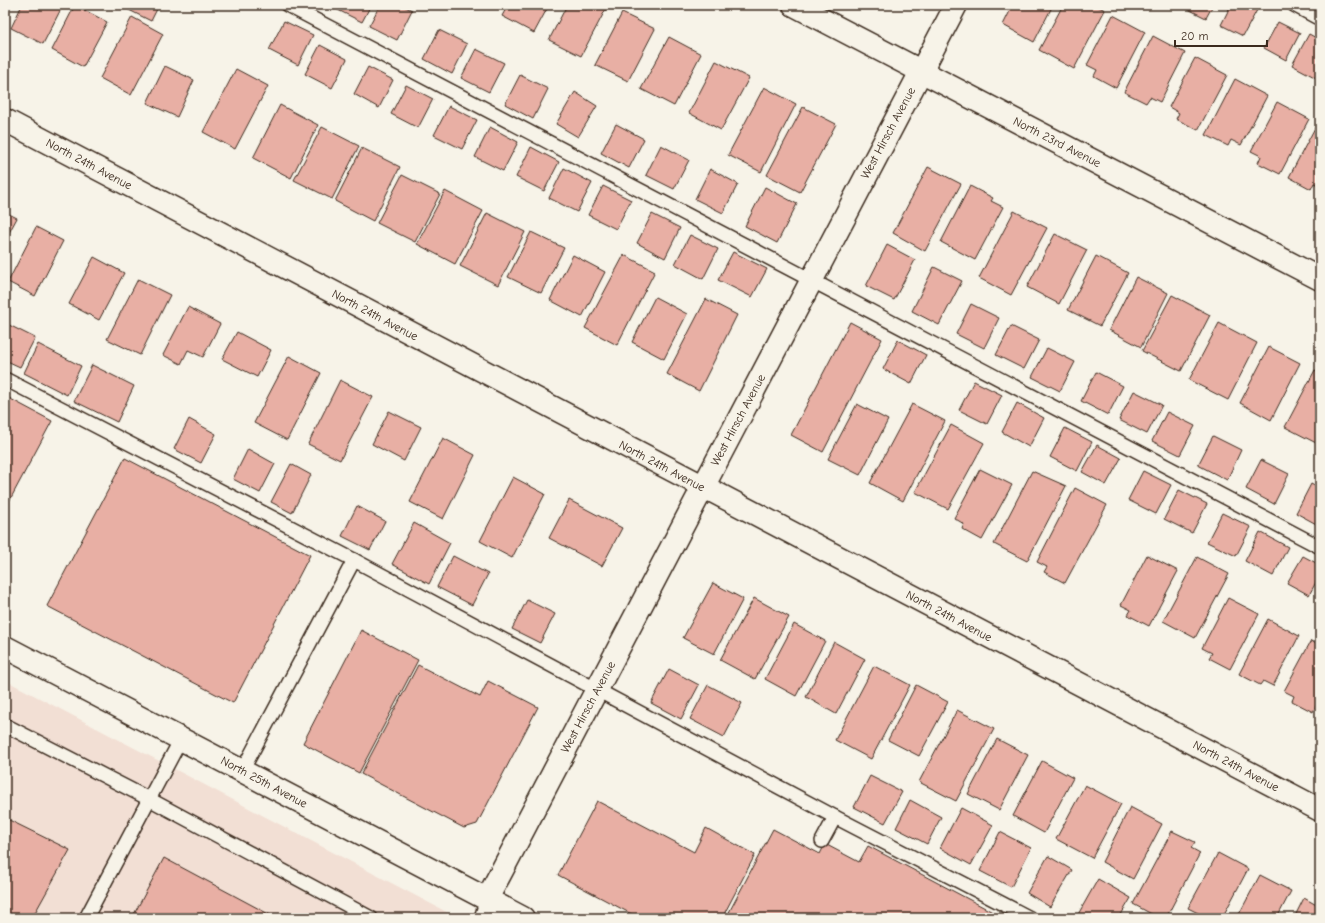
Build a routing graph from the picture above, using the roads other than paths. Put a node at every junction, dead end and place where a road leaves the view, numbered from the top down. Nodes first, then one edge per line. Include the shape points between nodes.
1 (287, 5) edge
2 (794, 5) edge
3 (956, 5) edge
4 (1294, 5) edge
5 (1320, 19) edge
6 (921, 71) junction
7 (5, 120) edge
8 (1320, 279) edge
9 (811, 281) junction
10 (5, 379) edge
11 (703, 487) junction
12 (1320, 547) edge
13 (354, 560) junction
14 (5, 647) edge
15 (596, 691) junction
16 (5, 725) edge
17 (181, 739) junction
18 (242, 771) junction
19 (149, 799) junction
20 (1320, 810) edge
21 (835, 817) junction
22 (822, 840) dead end
23 (484, 909) edge
24 (86, 918) edge
25 (371, 918) edge
26 (523, 918) edge
27 (1030, 918) edge

1 - 9 lane
2 - 6 street, North 23rd Avenue
3 - 6 street, West Hirsch Avenue
4 - 5 lane
6 - 8 street, North 23rd Avenue
6 - 9 street, West Hirsch Avenue
7 - 11 street, North 24th Avenue
9 - 11 street, West Hirsch Avenue
9 - 12 lane
10 - 13 lane
11 - 15 street, West Hirsch Avenue
11 - 20 street, North 24th Avenue
13 - 15 lane
13 - 18 lane
14 - 17 street, North 25th Avenue
15 - 21 lane
15 - 23 street, West Hirsch Avenue
16 - 19 lane
17 - 18 street, North 25th Avenue
17 - 19 lane
18 - 23 street, North 25th Avenue
19 - 24 lane
19 - 25 lane
21 - 22 lane
21 - 27 lane
23 - 26 street, North 25th Avenue

